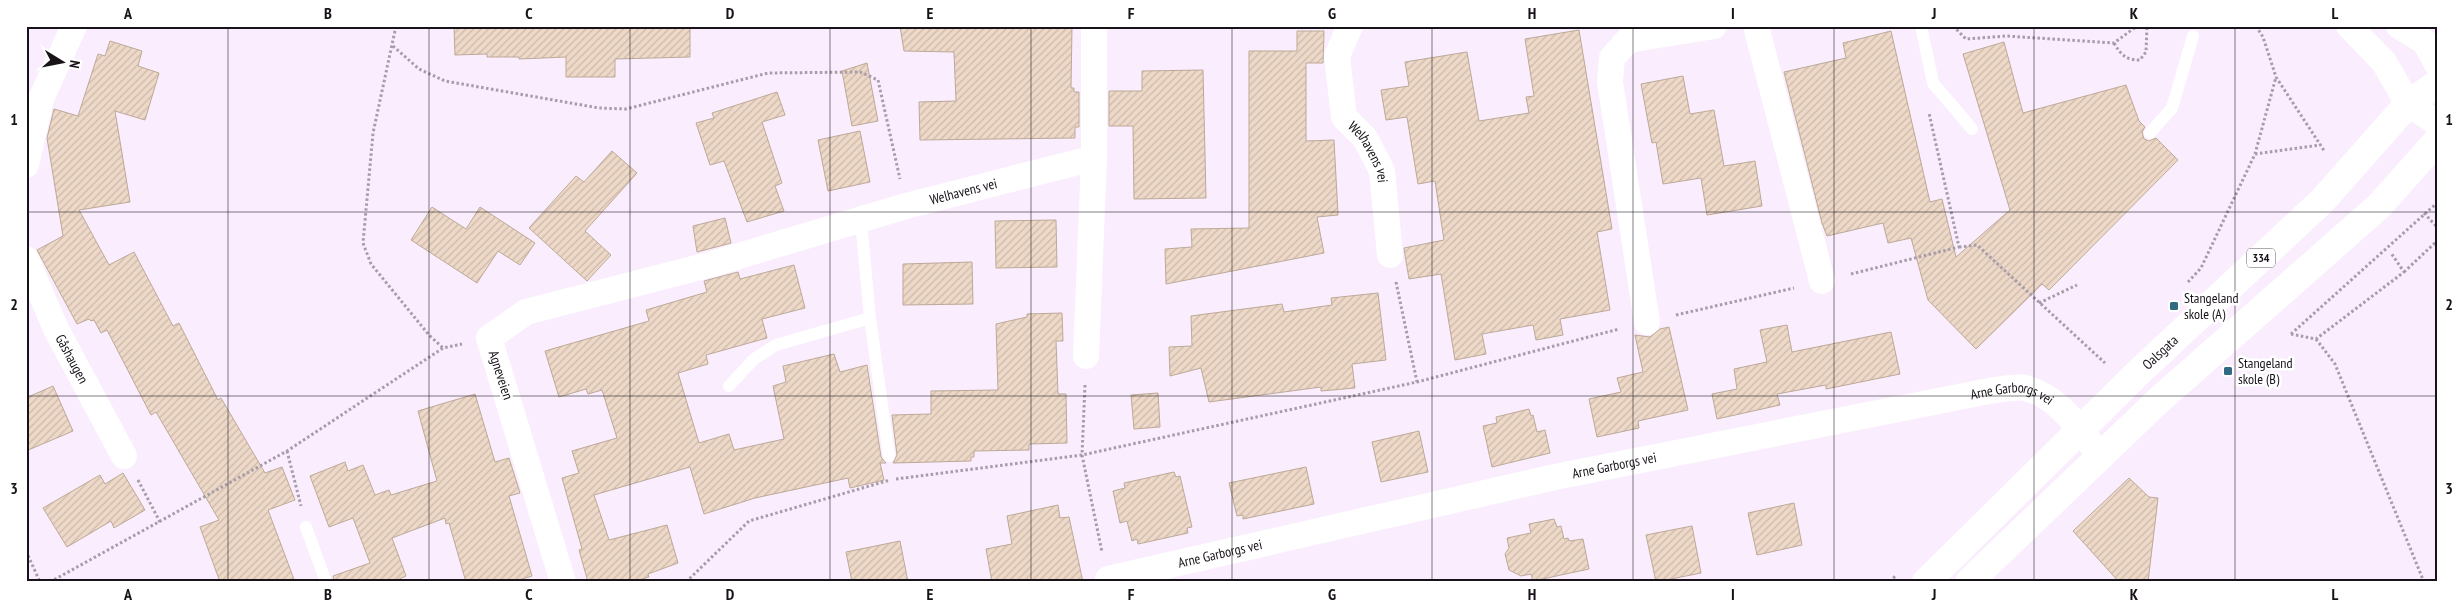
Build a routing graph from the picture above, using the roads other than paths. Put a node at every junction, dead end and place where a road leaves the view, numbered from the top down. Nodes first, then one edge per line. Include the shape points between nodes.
1 (74, 26) edge
2 (1094, 26) edge
3 (1350, 26) edge
4 (1714, 26) edge
5 (1756, 26) edge
6 (1921, 26) edge
7 (2349, 26) edge
8 (2399, 26) edge
9 (1627, 33) edge
10 (2193, 36) dead end
11 (2437, 64) edge
12 (2437, 84) edge
13 (2408, 104) junction
14 (2437, 123) edge
15 (1972, 129) dead end
16 (2150, 132) dead end
17 (2437, 141) edge
18 (1094, 158) junction
19 (26, 165) edge
20 (861, 221) junction
21 (1390, 255) road end
22 (26, 259) edge
23 (712, 264) joint
24 (1822, 281) road end
25 (870, 318) junction
26 (1647, 322) road end
27 (1086, 356) road end
28 (729, 386) dead end
29 (2080, 430) junction
30 (124, 456) road end
31 (889, 456) dead end
32 (2101, 456) junction
33 (306, 527) road end
34 (1109, 580) edge
35 (326, 582) edge
36 (563, 582) edge
37 (1926, 582) edge
38 (1969, 582) edge

1 - 19 street via 41,99
2 - 18 street
3 - 21 street, Welhavens vei via 1337,56 1344,117 1365,138 1382,172
4 - 9 street
5 - 24 street
6 - 15 lane via 1933,83
7 - 13 street via 2384,62
8 - 11 street via 2425,42
9 - 26 street via 1612,58 1610,82
10 - 16 lane via 2172,108
12 - 13 main road, Oalsgata / 334
13 - 14 street
13 - 29 main road, Oalsgata / 334 via 2322,201
17 - 32 main road via 2379,206 2180,381
18 - 20 street, Welhavens vei via 906,206
18 - 27 street
20 - 23 street, Welhavens vei
20 - 25 lane
22 - 30 street, Gåshaugen via 56,329
23 - 36 street, Agneveien via 526,312 489,338
25 - 28 lane via 776,345 754,359
25 - 31 lane
29 - 32 street, Arne Garborgs vei
29 - 34 street, Arne Garborgs vei via 2050,398 2024,387 1994,390 1555,477
29 - 37 main road, Oalsgata / 334
32 - 38 main road
33 - 35 lane

